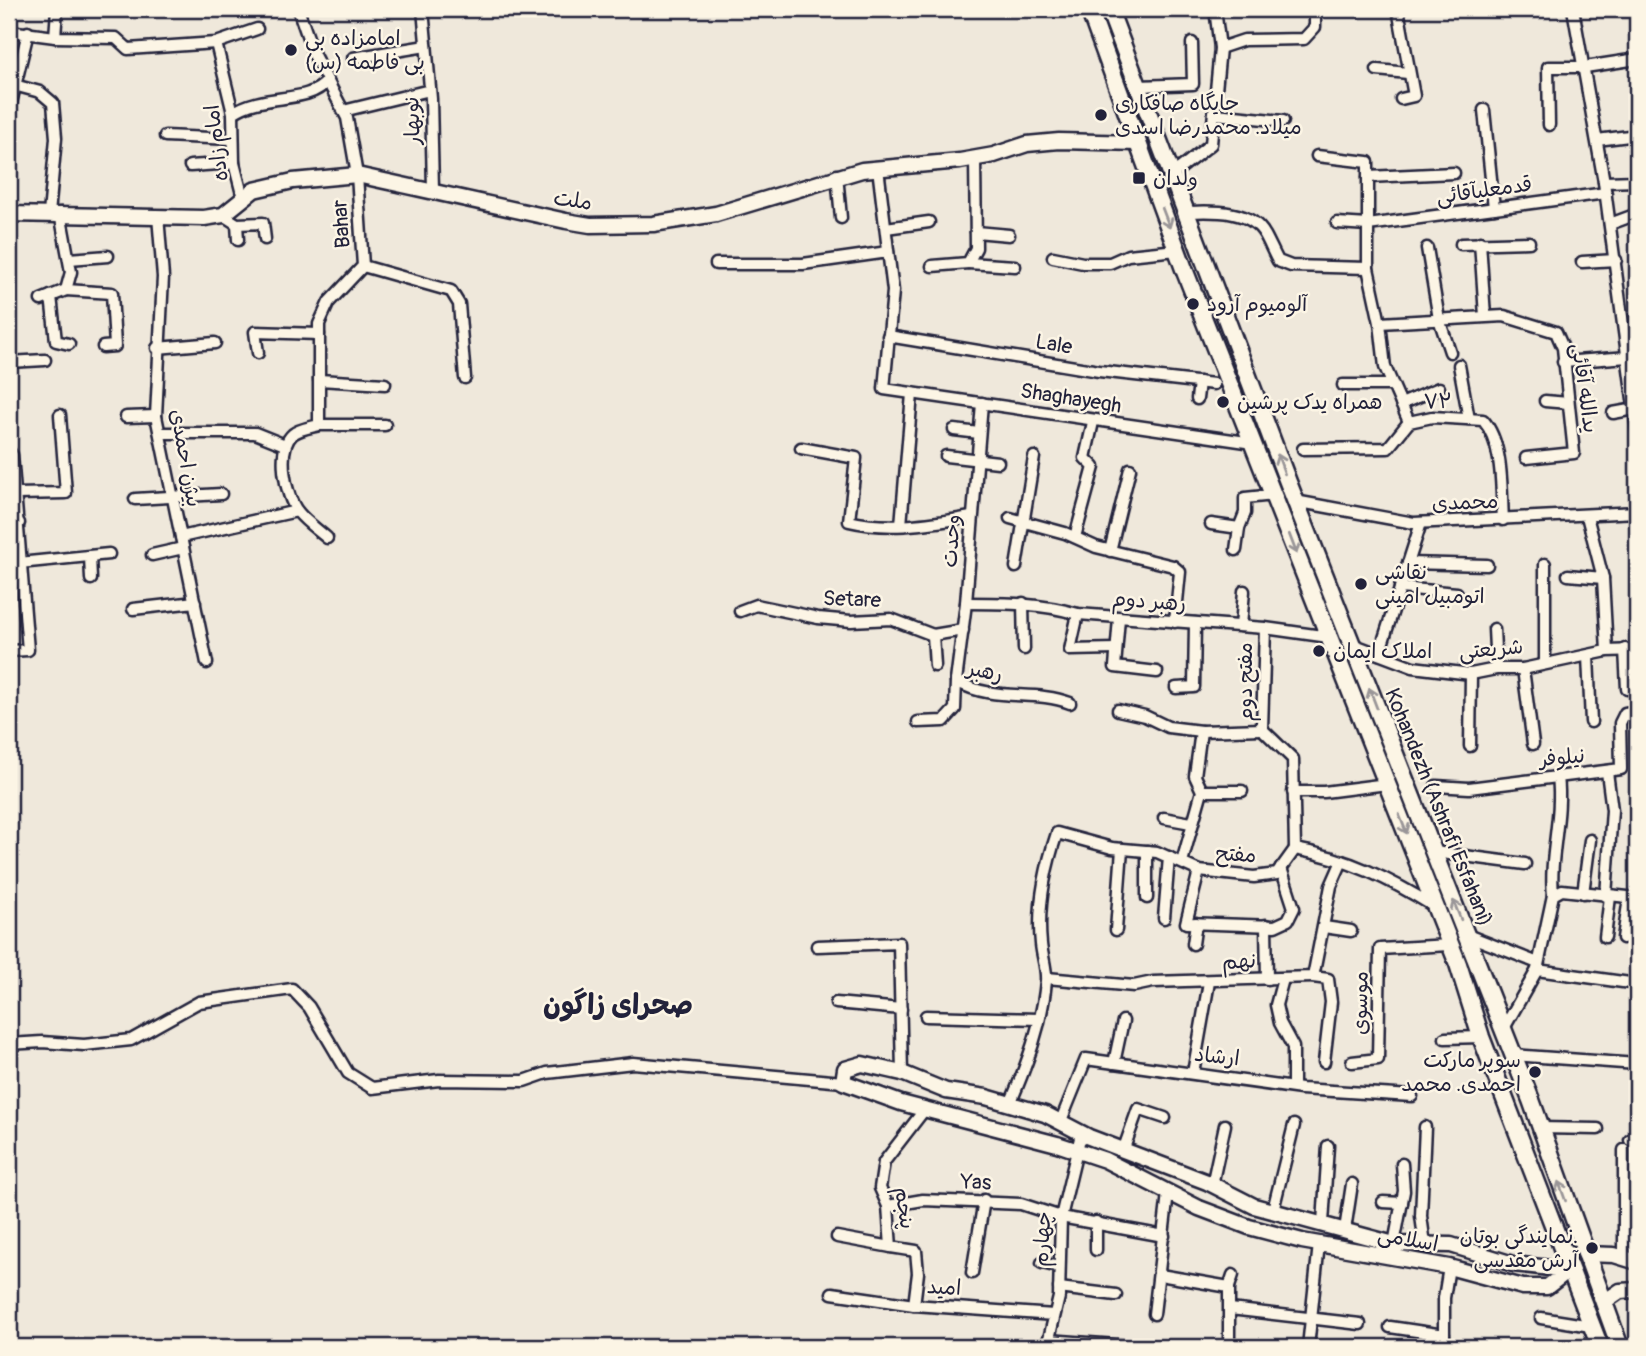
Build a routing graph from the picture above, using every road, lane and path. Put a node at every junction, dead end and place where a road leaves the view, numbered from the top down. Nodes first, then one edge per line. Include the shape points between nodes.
1 (57, 9) edge
2 (298, 9) edge
3 (423, 9) edge
4 (1109, 9) edge
5 (1215, 9) edge
6 (1315, 9) edge
7 (1398, 9) edge
8 (1573, 9) edge
9 (1089, 11) edge
10 (257, 29) dead end
11 (9, 31) edge
12 (28, 32) junction
13 (55, 37) junction
14 (216, 43) junction
15 (1192, 43) dead end
16 (426, 46) junction
17 (1220, 48) junction
18 (353, 58) dead end
19 (1637, 59) edge
20 (1585, 67) junction
21 (1377, 70) dead end
22 (1408, 73) junction
23 (327, 81) junction
24 (14, 85) junction
25 (1139, 86) junction
26 (430, 90) junction
27 (1401, 99) dead end
28 (9, 103) edge
29 (1484, 110) dead end
30 (343, 111) junction
31 (233, 113) junction
32 (1216, 114) junction
33 (1283, 121) dead end
34 (1549, 124) dead end
35 (1637, 135) edge
36 (165, 136) dead end
37 (231, 139) junction
38 (1597, 140) junction
39 (1137, 144) junction
40 (1317, 156) dead end
41 (975, 158) junction
42 (234, 163) junction
43 (190, 166) dead end
44 (878, 168) junction
45 (1454, 173) dead end
46 (1173, 174) junction
47 (357, 175) junction
48 (837, 175) junction
49 (1368, 177) junction
50 (1637, 181) edge
51 (1605, 188) junction
52 (433, 190) junction
53 (243, 198) junction
54 (1494, 208) junction
55 (1188, 212) junction
56 (9, 214) edge
57 (55, 214) junction
58 (1637, 214) edge
59 (223, 215) junction
60 (158, 216) junction
61 (841, 218) dead end
62 (929, 222) dead end
63 (1338, 223) dead end
64 (237, 224) junction
65 (1611, 224) junction
66 (1368, 225) junction
67 (886, 228) junction
68 (976, 232) junction
69 (1009, 235) dead end
70 (265, 239) dead end
71 (238, 240) dead end
72 (1480, 242) junction
73 (1529, 242) dead end
74 (1461, 244) dead end
75 (1427, 248) dead end
76 (1177, 250) junction
77 (888, 251) junction
78 (108, 256) dead end
79 (1053, 257) dead end
80 (69, 259) junction
81 (1616, 260) junction
82 (968, 262) junction
83 (1582, 262) dead end
84 (716, 264) dead end
85 (363, 266) junction
86 (932, 266) dead end
87 (1015, 267) dead end
88 (1368, 268) junction
89 (65, 290) junction
90 (1485, 316) junction
91 (1439, 319) junction
92 (1380, 323) junction
93 (318, 334) junction
94 (888, 336) junction
95 (215, 343) dead end
96 (69, 344) dead end
97 (103, 347) dead end
98 (158, 348) junction
99 (1450, 352) dead end
100 (258, 353) dead end
101 (1629, 357) junction
102 (46, 360) dead end
103 (9, 362) edge
104 (1563, 362) junction
105 (1459, 365) dead end
106 (1634, 377) edge
107 (465, 378) dead end
108 (319, 380) junction
109 (1199, 382) junction
110 (385, 384) dead end
111 (1214, 384) dead end
112 (1343, 385) dead end
113 (1392, 385) junction
114 (1439, 388) dead end
115 (912, 394) junction
116 (1197, 399) dead end
117 (1545, 401) dead end
118 (982, 403) junction
119 (1568, 403) junction
120 (1401, 404) junction
121 (1635, 409) junction
122 (1613, 413) dead end
123 (60, 415) dead end
124 (156, 416) junction
125 (126, 417) dead end
126 (1469, 419) junction
127 (1093, 422) junction
128 (1409, 422) junction
129 (319, 425) junction
130 (385, 425) dead end
131 (1637, 429) edge
132 (954, 430) dead end
133 (160, 433) junction
134 (979, 433) junction
135 (1253, 443) junction
136 (285, 445) junction
137 (801, 448) dead end
138 (1303, 449) dead end
139 (9, 451) edge
140 (946, 456) dead end
141 (1034, 457) dead end
142 (1526, 458) dead end
143 (977, 460) junction
144 (998, 462) dead end
145 (1130, 468) dead end
146 (16, 494) junction
147 (221, 494) dead end
148 (1274, 495) junction
149 (135, 499) dead end
150 (173, 499) junction
151 (1295, 501) junction
152 (297, 511) junction
153 (1637, 512) edge
154 (1587, 516) junction
155 (972, 517) junction
156 (1010, 518) dead end
157 (1503, 520) junction
158 (1024, 521) junction
159 (1421, 523) junction
160 (14, 524) edge
161 (1212, 524) dead end
162 (901, 526) junction
163 (1239, 528) junction
164 (181, 537) junction
165 (1075, 537) junction
166 (327, 538) dead end
167 (183, 548) junction
168 (1236, 550) dead end
169 (1110, 551) junction
170 (109, 554) dead end
171 (152, 555) dead end
172 (90, 556) junction
173 (1408, 563) junction
174 (1545, 564) dead end
175 (9, 565) edge
176 (23, 565) junction
177 (1487, 565) dead end
178 (1016, 567) dead end
179 (1568, 575) dead end
180 (1603, 578) junction
181 (91, 579) dead end
182 (1400, 588) junction
183 (1244, 591) dead end
184 (1457, 593) dead end
185 (195, 603) junction
186 (967, 603) junction
187 (1023, 603) junction
188 (133, 609) dead end
189 (740, 611) dead end
190 (1078, 614) junction
191 (1119, 618) junction
192 (1175, 622) junction
193 (1195, 623) junction
194 (1241, 626) junction
195 (1265, 628) junction
196 (1494, 629) dead end
197 (963, 630) junction
198 (933, 635) junction
199 (1329, 637) junction
200 (1352, 644) junction
201 (1024, 649) dead end
202 (1116, 649) junction
203 (1625, 649) junction
204 (1637, 650) edge
205 (9, 651) edge
206 (1607, 652) junction
207 (1378, 654) junction
208 (1588, 656) junction
209 (1545, 662) junction
210 (207, 663) dead end
211 (935, 666) dead end
212 (1496, 669) junction
213 (1523, 669) junction
214 (1157, 672) dead end
215 (1471, 674) junction
216 (956, 681) junction
217 (1176, 688) dead end
218 (1628, 689) dead end
219 (1070, 703) dead end
220 (1118, 710) dead end
221 (1637, 711) edge
222 (918, 722) dead end
223 (1591, 722) dead end
224 (1262, 729) junction
225 (1201, 731) junction
226 (1533, 744) dead end
227 (1470, 746) dead end
228 (1607, 772) junction
229 (1558, 777) junction
230 (1387, 784) junction
231 (1436, 786) dead end
232 (1202, 791) junction
233 (1242, 791) dead end
234 (1293, 792) junction
235 (1164, 818) dead end
236 (1191, 822) junction
237 (1590, 840) dead end
238 (1122, 849) junction
239 (1295, 849) junction
240 (1147, 851) junction
241 (1434, 852) junction
242 (1169, 857) junction
243 (1342, 861) junction
244 (1182, 862) junction
245 (1525, 864) dead end
246 (1282, 868) junction
247 (1199, 871) junction
248 (1583, 893) junction
249 (1553, 895) junction
250 (1608, 896) junction
251 (1147, 898) dead end
252 (1633, 898) edge
253 (1435, 907) junction
254 (1164, 918) dead end
255 (1196, 923) junction
256 (1266, 925) junction
257 (1324, 927) junction
258 (1116, 929) dead end
259 (1352, 931) dead end
260 (1466, 935) junction
261 (1605, 937) dead end
262 (1623, 938) dead end
263 (1194, 944) dead end
264 (1449, 945) junction
265 (817, 946) dead end
266 (1458, 964) junction
267 (1537, 967) junction
268 (1313, 977) junction
269 (1047, 978) junction
270 (1267, 979) junction
271 (1283, 979) junction
272 (1209, 982) junction
273 (1637, 984) edge
274 (836, 1003) dead end
275 (901, 1009) junction
276 (926, 1016) dead end
277 (1039, 1019) junction
278 (1124, 1021) dead end
279 (1504, 1032) junction
280 (1481, 1037) junction
281 (1445, 1038) dead end
282 (9, 1044) edge
283 (1512, 1055) junction
284 (1324, 1062) dead end
285 (1352, 1062) dead end
286 (1114, 1063) junction
287 (1637, 1064) edge
288 (1493, 1069) junction
289 (902, 1073) junction
290 (1193, 1073) junction
291 (843, 1082) junction
292 (1293, 1087) junction
293 (1412, 1096) dead end
294 (1531, 1100) junction
295 (1010, 1104) junction
296 (925, 1110) junction
297 (1165, 1118) dead end
298 (1060, 1122) junction
299 (1225, 1125) dead end
300 (1294, 1125) dead end
301 (1425, 1127) dead end
302 (1539, 1128) junction
303 (1598, 1129) dead end
304 (1081, 1134) junction
305 (1328, 1146) dead end
306 (1077, 1150) junction
307 (1624, 1150) dead end
308 (1122, 1151) junction
309 (1402, 1164) dead end
310 (1352, 1184) dead end
311 (1212, 1185) junction
312 (1168, 1193) junction
313 (984, 1200) junction
314 (1383, 1202) dead end
315 (1402, 1203) junction
316 (888, 1206) junction
317 (1273, 1210) junction
318 (1060, 1217) junction
319 (1096, 1222) junction
320 (1323, 1223) junction
321 (1345, 1230) junction
322 (1164, 1236) junction
323 (837, 1237) dead end
324 (1319, 1244) junction
325 (1394, 1244) junction
326 (1425, 1245) junction
327 (891, 1247) junction
328 (1096, 1250) dead end
329 (1586, 1254) junction
330 (1631, 1260) edge
331 (1042, 1263) dead end
332 (1059, 1266) junction
333 (1449, 1267) junction
334 (1569, 1270) junction
335 (972, 1273) dead end
336 (1160, 1275) junction
337 (1233, 1275) dead end
338 (1229, 1287) junction
339 (1059, 1288) junction
340 (1637, 1290) edge
341 (832, 1293) dead end
342 (1116, 1295) dead end
343 (1604, 1302) junction
344 (914, 1305) junction
345 (1230, 1308) junction
346 (1154, 1314) dead end
347 (1054, 1315) junction
348 (1311, 1316) junction
349 (1541, 1318) dead end
350 (1360, 1324) dead end
351 (1591, 1325) junction
352 (1390, 1328) dead end
353 (1444, 1335) junction
354 (1047, 1344) edge
355 (1108, 1346) edge
356 (1144, 1347) edge
357 (1229, 1347) edge
358 (1308, 1347) edge
359 (1444, 1347) edge
360 (1600, 1347) edge
361 (1620, 1347) edge

1 - 13 street
2 - 23 street, Bahar
3 - 16 street, نوبهار
4 - 25 main road, Kohandezh (Ashrafi Esfahani)
5 - 17 street
6 - 17 street via 1315,27 1304,39 1244,40
7 - 22 street
8 - 20 street
9 - 39 main road, Kohandezh (Ashrafi Esfahani)
10 - 14 street
11 - 12 street
12 - 13 street
12 - 24 street
13 - 14 street via 116,38 128,49
14 - 31 street, امام زاده
15 - 25 street via 1193,84
16 - 18 street
16 - 26 street, نوبهار
17 - 32 street
19 - 20 street
20 - 34 street via 1548,67
20 - 38 street
21 - 22 street
22 - 27 street via 1414,96
23 - 30 street, Bahar
23 - 31 street via 310,95 268,98
24 - 28 street
24 - 57 street via 40,92 53,103
25 - 46 main road, Kohandezh (Ashrafi Esfahani)
26 - 30 street
26 - 52 street, نوبهار
29 - 54 street
30 - 47 street, Bahar
31 - 37 street, امام زاده
32 - 33 street
32 - 46 street via 1211,144
35 - 38 street
36 - 37 street
37 - 42 street, امام زاده
38 - 51 street
39 - 41 street, ملت via 1059,141
39 -> 76 main road, Kohandezh (Ashrafi Esfahani)
40 - 49 street via 1368,162
41 - 44 street, ملت
41 - 68 street
42 - 43 street
42 - 53 street, امام زاده
44 - 48 street, ملت
44 - 67 street
45 - 49 street
46 - 55 main road, Kohandezh (Ashrafi Esfahani)
47 - 52 street, ملت
47 - 53 street, ملت via 293,181 254,190
47 - 85 street, Bahar
48 - 52 street, ملت via 716,214 641,224 590,225
48 - 61 street
49 - 66 street
50 - 51 street, قدمعلیآقائی
51 - 54 street, قدمعلیآقائی
51 - 65 street
53 - 59 street, ملت
54 - 66 street, قدمعلیآقائی
55 - 88 street via 1251,218 1278,261 1291,266
151 -> 55 main road, Kohandezh (Ashrafi Esfahani)
56 - 57 street
57 - 60 street
57 - 80 street
58 - 65 street
59 - 60 street
59 - 64 street
60 - 98 street, بیژن احمدی via 163,277
62 - 67 street
63 - 66 street, قدمعلیآقائی
64 - 70 street via 263,223
64 - 71 street
65 - 81 street
66 - 88 street
67 - 77 street
68 - 69 street
68 - 82 street via 976,248
72 - 73 street
72 - 74 street
72 - 90 street
75 - 91 street
76 - 79 street via 1128,255 1110,262
76 - 135 main road, Kohandezh (Ashrafi Esfahani)
77 - 84 street via 803,264
77 - 94 street via 893,291
78 - 80 street
80 - 89 street via 71,272
81 - 83 street
81 - 101 street
82 - 86 street
82 - 87 street
85 - 93 street, Bahar via 329,302
85 - 107 street via 451,291 458,304
88 - 92 street
89 - 96 street via 46,298 56,341
89 - 97 street via 112,293 115,346
90 - 91 street, یدالله آقائی
90 - 104 street, یدالله آقائی via 1504,316 1556,332
91 - 92 street, یدالله آقائی
91 - 99 street
92 - 113 street
93 - 100 street via 255,332
93 - 108 street, Bahar
94 - 109 street, Lale via 1100,371
94 - 115 street, Shaghayegh via 884,389
95 - 98 street
98 - 124 street, بیژن احمدی
101 - 104 street
101 - 106 street
102 - 103 street
104 - 119 street, یدالله آقائی
105 - 126 street
106 - 121 street
108 - 110 street
108 - 129 street, Bahar
109 - 111 street, Lale
109 - 116 street
112 - 113 street
113 - 120 street
114 - 120 street
115 - 118 street, Shaghayegh
115 - 162 street
117 - 119 street
118 - 127 street, Shaghayegh
118 - 134 street, وحدت
119 - 142 street, یدالله آقائی via 1574,453
120 - 128 street
121 - 122 street
121 - 131 street
123 - 146 street via 66,493
124 - 125 street
124 - 133 street, بیژن احمدی
126 - 128 street, ۷۲ via 1432,417
126 - 157 street, ۷۲ via 1483,420 1491,429 1500,468
127 - 135 street, Shaghayegh
127 - 165 street via 1085,458 1094,467
128 - 138 street, ۷۲ via 1388,448
129 - 130 street
129 - 136 street via 294,432
132 - 134 street
133 - 136 street via 255,433
133 - 150 street, بیژن احمدی
134 - 143 street, وحدت
135 - 148 main road, Kohandezh (Ashrafi Esfahani)
136 - 152 street via 285,471
137 - 162 street via 856,458 849,520
139 - 146 street
140 - 143 street
141 - 158 street
143 - 144 street
143 - 155 street, وحدت
145 - 169 street
146 - 160 street
147 - 150 street
148 - 163 street via 1245,498
148 -> 199 main road, Kohandezh (Ashrafi Esfahani)
149 - 150 street
150 - 164 street, بیژن احمدی
151 - 159 street, محمدی
151 - 200 main road, Kohandezh (Ashrafi Esfahani)
152 - 164 street
152 - 166 street
153 - 154 street, محمدی
154 - 157 street, محمدی
154 - 180 street
155 - 162 street
155 - 186 street, وحدت
156 - 158 street
157 - 159 street, محمدی
158 - 165 street
158 - 178 street
159 - 173 street
160 - 176 street
161 - 163 street
163 - 168 street
164 - 167 street, بیژن احمدی
165 - 169 street
167 - 171 street
167 - 185 street, بیژن احمدی
169 - 192 street via 1180,572
170 - 172 street
172 - 176 street
172 - 181 street
173 - 177 street
173 - 182 street
174 - 209 street
175 - 176 street
176 - 205 street via 27,650
179 - 180 street
180 - 206 street
182 - 184 street
182 - 207 street
183 - 194 street
185 - 188 street
185 - 210 street, بیژن احمدی
186 - 187 street, رهبر دوم
186 - 197 street, وحدت
187 - 190 street, رهبر دوم
187 - 201 street
189 - 198 street, Setare via 756,605 818,618 891,619
190 - 191 street, رهبر دوم
190 - 202 street via 1070,650
191 - 192 street, رهبر دوم
191 - 202 street
192 - 193 street, رهبر دوم
193 - 194 street, رهبر دوم
193 - 217 street via 1194,687
194 - 195 street, رهبر دوم
195 - 199 street, رهبر دوم
195 - 224 street, مفتح دوم
196 - 212 street
197 - 198 street
197 - 216 street, وحدت
198 - 211 street
199 - 230 main road, Kohandezh (Ashrafi Esfahani)
200 - 207 street, شریعتی
241 -> 200 main road, Kohandezh (Ashrafi Esfahani)
202 - 214 street via 1115,667
203 - 204 street, شریعتی
203 - 206 street, شریعتی
203 - 218 street
206 - 208 street, شریعتی
207 - 215 street, شریعتی via 1413,667
208 - 209 street, شریعتی
208 - 223 street
209 - 213 street, شریعتی
212 - 213 street, شریعتی
212 - 215 street, شریعتی
213 - 226 street
215 - 227 street
216 - 219 street, رهبر via 973,691 1026,698 1053,696
216 - 222 street, رهبر via 955,709 944,721
220 - 225 street via 1168,727
221 - 228 street, نیلوفر via 1625,713 1620,723 1621,769
224 - 225 street
224 - 234 street, مفتح دوم via 1293,759
225 - 232 street via 1195,776
228 - 229 street, نیلوفر
228 - 250 street via 1612,810
229 - 231 street, نیلوفر via 1469,788
229 - 249 street via 1558,831 1550,870
230 - 234 street
230 -> 253 main road, Kohandezh (Ashrafi Esfahani)
232 - 233 street
232 - 236 street
234 - 239 street, مفتح دوم
235 - 236 street
236 - 244 street
237 - 248 street
238 - 240 street, مفتح
238 - 258 street
238 - 269 street, مفتح via 1058,834 1047,861 1041,899
239 - 243 street
239 - 246 street, مفتح
240 - 242 street, مفتح
240 - 251 street
241 - 245 street
260 -> 241 main road, Kohandezh (Ashrafi Esfahani)
242 - 244 street, مفتح
242 - 254 street
243 - 253 street via 1399,885
243 - 257 street via 1331,887
244 - 247 street, مفتح
246 - 247 street, مفتح via 1277,874 1254,877
246 - 256 street via 1294,908 1287,920
247 - 255 street via 1186,923
248 - 249 street via 1562,890
248 - 250 street
249 - 267 street
250 - 252 street
250 - 261 street
252 - 262 street
253 - 264 main road, Kohandezh (Ashrafi Esfahani)
255 - 256 street
255 - 263 street
256 - 270 street
257 - 259 street
257 - 268 street
260 - 267 street
260 - 279 main road, Kohandezh (Ashrafi Esfahani)
264 - 266 main road, Kohandezh (Ashrafi Esfahani)
264 - 285 street, موسوی via 1380,949 1378,1059
265 - 275 street via 898,943
266 - 279 main road via 1476,987 1496,1033 1499,1037
266 - 280 main road, Kohandezh (Ashrafi Esfahani)
267 - 273 street
267 - 279 street
268 - 271 street, نهم
268 - 284 street via 1328,979 1331,1002
269 - 272 street, نهم via 1134,986
269 - 277 street
270 - 271 street, نهم
270 - 272 street, نهم
271 - 292 street via 1276,1005 1293,1047
272 - 290 street
274 - 275 street
275 - 289 street
276 - 277 street
277 - 295 street via 1032,1053
278 - 286 street
279 - 283 main road, Kohandezh (Ashrafi Esfahani)
280 - 281 street
280 - 288 main road, Kohandezh (Ashrafi Esfahani)
282 - 291 street via 131,1040 199,1002 292,989 309,1007 348,1073 372,1088 439,1080 524,1081 547,1073 633,1063
283 - 287 street
283 - 294 main road, Kohandezh (Ashrafi Esfahani)
286 - 290 street, ارشاد
286 - 298 street, ارشاد via 1086,1059
288 - 294 main road via 1494,1052 1502,1051
288 - 334 main road, Kohandezh (Ashrafi Esfahani)
289 - 291 street, اسلامی via 862,1064 845,1069
289 - 295 street, اسلامی via 946,1091
290 - 292 street, ارشاد
291 - 296 street, اسلامی
292 - 293 street, ارشاد
294 - 302 main road, Kohandezh (Ashrafi Esfahani)
295 - 298 street, اسلامی
296 - 306 street, اسلامی
296 - 316 street, پنجم via 884,1162 880,1188
297 - 308 street via 1138,1109
298 - 304 street, اسلامی
299 - 311 street
300 - 317 street
301 - 326 street via 1421,1216
302 - 303 street
329 -> 302 main road, Kohandezh (Ashrafi Esfahani)
304 - 306 street, چهارم
304 - 308 street, اسلامی
305 - 320 street
306 - 312 street, اسلامی
306 - 318 street, چهارم
307 - 330 street
308 - 311 street, اسلامی
309 - 315 street
310 - 321 street
311 - 317 street, اسلامی via 1254,1206
312 - 322 street
312 - 324 street, اسلامی via 1249,1227
313 - 316 street, Yas via 923,1200
313 - 318 street, Yas via 1021,1204
313 - 335 street
314 - 315 street
315 - 325 street
316 - 327 street, پنجم
317 - 320 street, اسلامی
318 - 319 street, Yas
318 - 332 street, چهارم
319 - 322 street, Yas
319 - 328 street
320 - 321 street, اسلامی
321 - 325 street, اسلامی
322 - 336 street
323 - 327 street
324 - 333 street, اسلامی
324 - 348 street
325 - 326 street, اسلامی
326 - 334 street, اسلامی via 1451,1245 1513,1264
327 - 344 street, پنجم via 916,1251
329 - 330 street
329 - 343 main road, Kohandezh (Ashrafi Esfahani)
331 - 332 street
332 - 339 street, چهارم
333 - 334 street, اسلامی via 1523,1287 1547,1287
333 - 353 street
334 - 351 main road, Kohandezh (Ashrafi Esfahani)
336 - 338 street
336 - 346 street
337 - 338 street
338 - 345 street
339 - 342 street
339 - 347 street, چهارم
340 - 343 street via 1620,1291
341 - 344 street, امید
343 - 361 main road, Kohandezh (Ashrafi Esfahani)
344 - 347 street, امید
345 - 348 street
345 - 357 street
347 - 354 street, چهارم
348 - 350 street
348 - 358 street
349 - 351 street
351 - 360 main road, Kohandezh (Ashrafi Esfahani)
352 - 353 street
353 - 359 street
354 - 355 street
355 - 356 street

